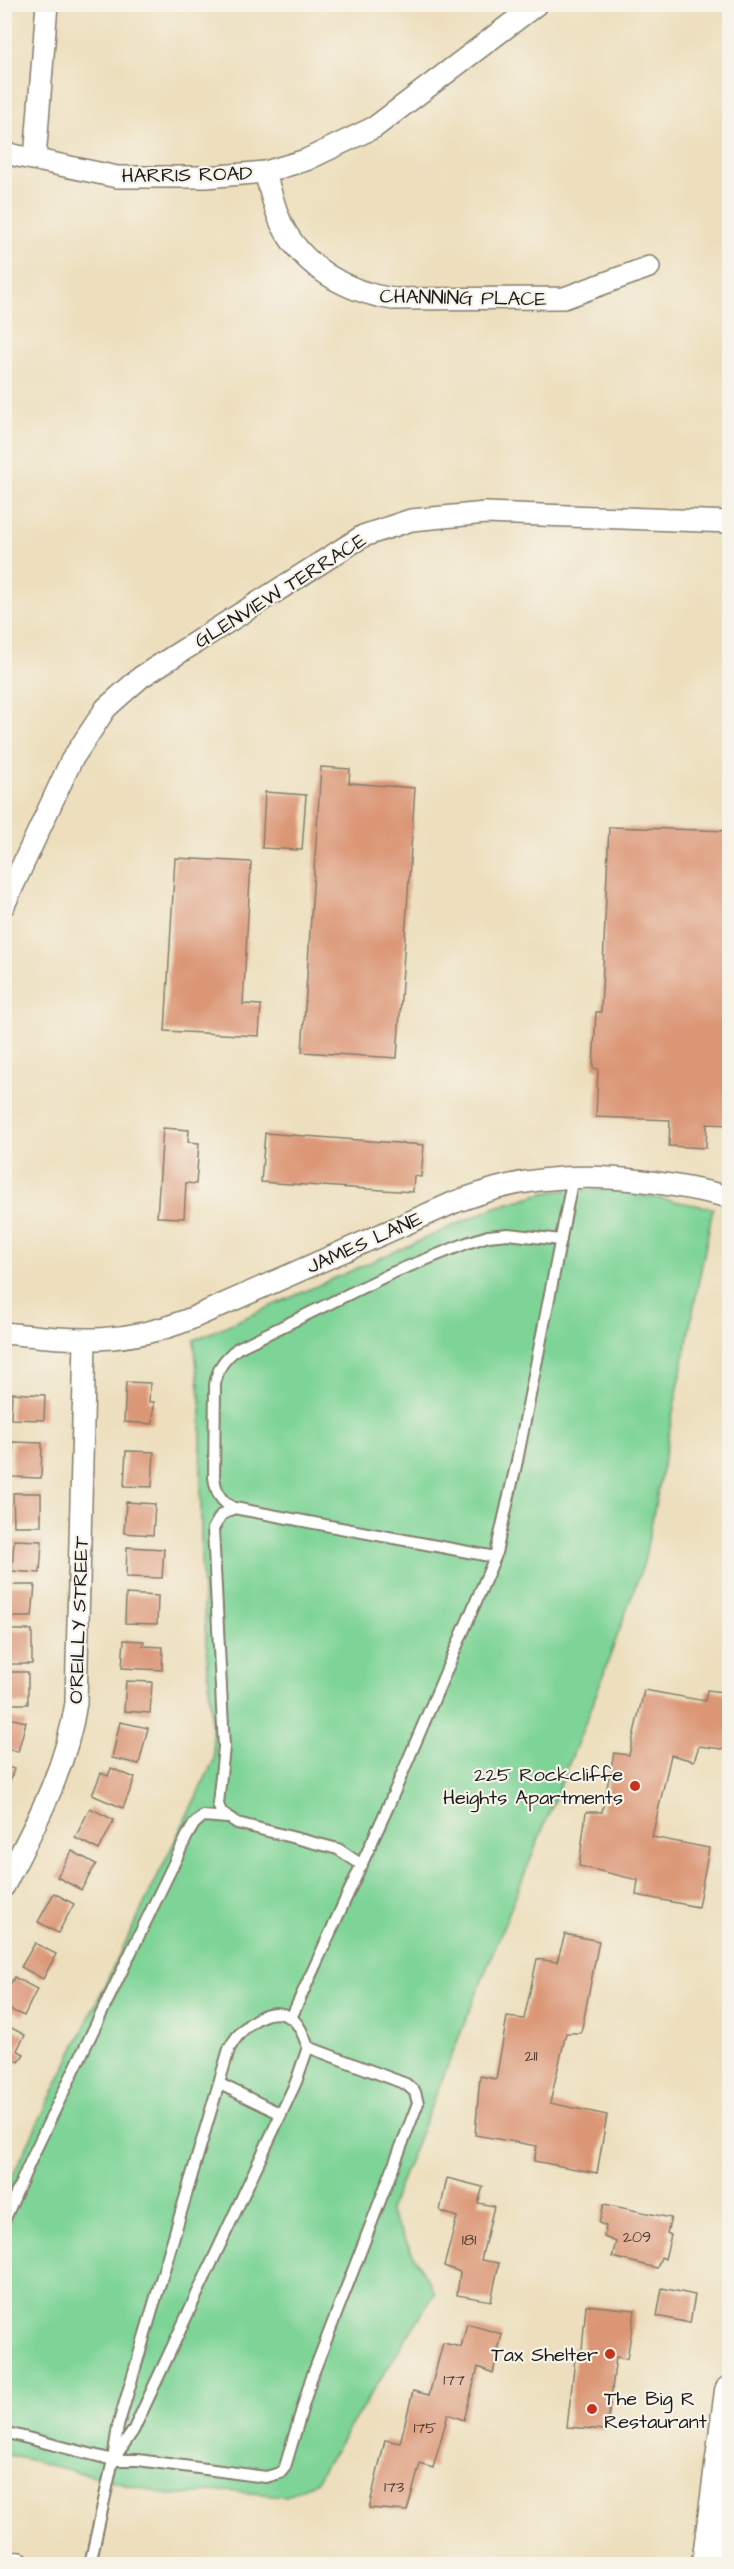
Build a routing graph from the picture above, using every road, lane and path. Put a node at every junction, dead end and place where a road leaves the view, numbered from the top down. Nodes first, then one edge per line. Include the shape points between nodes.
1 (47, 4) edge
2 (537, 4) edge
3 (6, 159) edge
4 (35, 159) junction
5 (265, 172) junction
6 (649, 267) dead end
7 (729, 522) edge
8 (4, 905) edge
9 (573, 1177) junction
10 (729, 1197) edge
11 (561, 1240) junction
12 (4, 1333) edge
13 (85, 1340) junction
14 (234, 1508) junction
15 (495, 1557) junction
16 (228, 1818) junction
17 (362, 1864) junction
18 (4, 1886) edge
19 (291, 2018) junction
20 (308, 2047) junction
21 (220, 2084) junction
22 (280, 2114) junction
23 (4, 2221) edge
24 (729, 2391) edge
25 (4, 2432) edge
26 (113, 2460) junction
27 (90, 2565) edge
28 (707, 2565) edge

1 - 4 street
2 - 5 street, HARRIS ROAD via 375,127 306,160
3 - 4 street, HARRIS ROAD
4 - 5 street, HARRIS ROAD via 117,177 206,177
5 - 6 street, CHANNING PLACE via 282,224 307,258 342,284 374,296 564,298
7 - 8 street, GLENVIEW TERRACE via 486,513 411,520 363,536 141,677 106,708 71,761
9 - 10 street, JAMES LANE via 610,1177
9 - 11 lane
9 - 13 street, JAMES LANE via 499,1188 455,1202 156,1332
11 - 14 lane via 508,1234 467,1243 392,1273 238,1348 225,1358 215,1384 214,1477 219,1497
11 - 15 lane
12 - 13 street, JAMES LANE
13 - 18 street, O'REILLY STREET via 76,1703 69,1742 55,1784
14 - 15 lane
14 - 16 lane via 221,1515 213,1529 224,1747 218,1796 221,1812
15 - 17 lane
16 - 17 lane via 338,1849
16 - 23 lane via 203,1816 187,1836
17 - 19 lane
19 - 20 lane
19 - 21 lane via 262,2017 248,2024 229,2049
20 - 22 lane
20 - 26 lane via 406,2084 415,2092 418,2103 311,2379 285,2467 266,2477
21 - 22 lane
21 - 26 lane via 118,2426
22 - 26 lane via 134,2431
24 - 28 street
25 - 26 lane
26 - 27 lane

